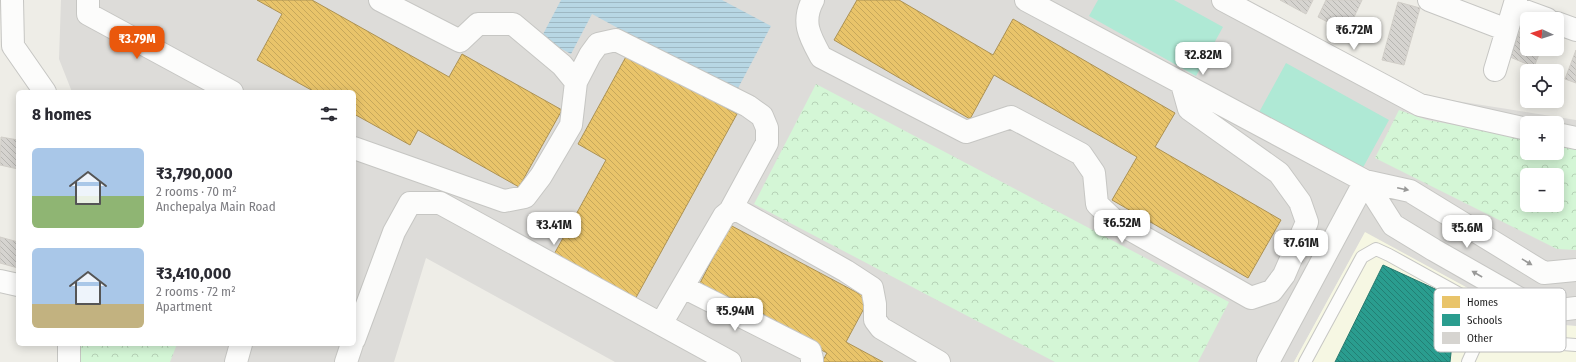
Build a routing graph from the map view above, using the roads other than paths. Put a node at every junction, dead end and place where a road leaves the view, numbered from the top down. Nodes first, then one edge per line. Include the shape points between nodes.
1 (12, 0) edge
2 (88, 0) edge
3 (380, 0) edge
4 (813, 0) edge
5 (1026, 0) edge
6 (1223, 0) edge
7 (1429, 0) edge
8 (1515, 4) edge
9 (1532, 12) edge
10 (1564, 26) edge
11 (1507, 30) junction
12 (1576, 30) edge
13 (7, 43) edge
14 (1495, 70) dead end
15 (576, 82) junction
16 (1182, 84) junction
17 (43, 90) edge
18 (228, 90) edge
19 (1520, 127) edge
20 (1564, 135) edge
21 (1576, 138) edge
22 (356, 149) edge
23 (1364, 181) junction
24 (730, 211) junction
25 (1576, 270) edge
26 (0, 281) edge
27 (16, 285) edge
28 (683, 287) junction
29 (1449, 288) edge
30 (1502, 288) edge
31 (1576, 308) edge
32 (1566, 309) edge
33 (661, 324) junction
34 (356, 335) edge
35 (1566, 344) edge
36 (1576, 345) edge
37 (69, 346) edge
38 (240, 346) edge
39 (351, 346) edge
40 (1473, 352) edge
41 (69, 362) edge
42 (236, 362) edge
43 (346, 362) edge
44 (730, 362) edge
45 (812, 362) edge
46 (939, 362) edge
47 (1268, 362) edge
48 (1305, 362) edge
49 (1468, 362) edge

1 - 13 street
2 - 18 street via 88,14
3 - 15 street via 460,41 478,24 513,24 562,65
4 - 16 street via 807,11 809,35 821,57 966,132 1011,117 1081,154 1094,173 1097,204 1115,221 1251,298 1272,291 1284,275 1307,222 1300,202 1279,173 1189,108
5 - 16 street
6 - 19 street via 1420,105
7 - 11 street
8 - 9 street
8 - 11 street
10 - 12 street
11 - 14 street
13 - 17 street
15 - 22 street via 571,125 541,176 525,197 504,201
15 - 24 street via 598,44 616,40 748,106 762,116 767,128 767,143
16 - 23 street
20 - 21 street
23 -> 25 street via 1410,191 1544,273
30 -> 23 street via 1393,225
23 - 47 street
24 - 28 street via 724,216
24 - 46 street via 739,211 872,288 875,320 881,328
26 - 27 street
28 - 33 street
28 - 45 street via 810,351
29 - 48 lane via 1376,249 1362,257
31 - 32 street
33 - 34 street via 440,203 410,203 394,232
33 - 44 street
35 - 36 lane
37 - 41 street
38 - 42 street
39 - 43 street
40 - 49 lane

